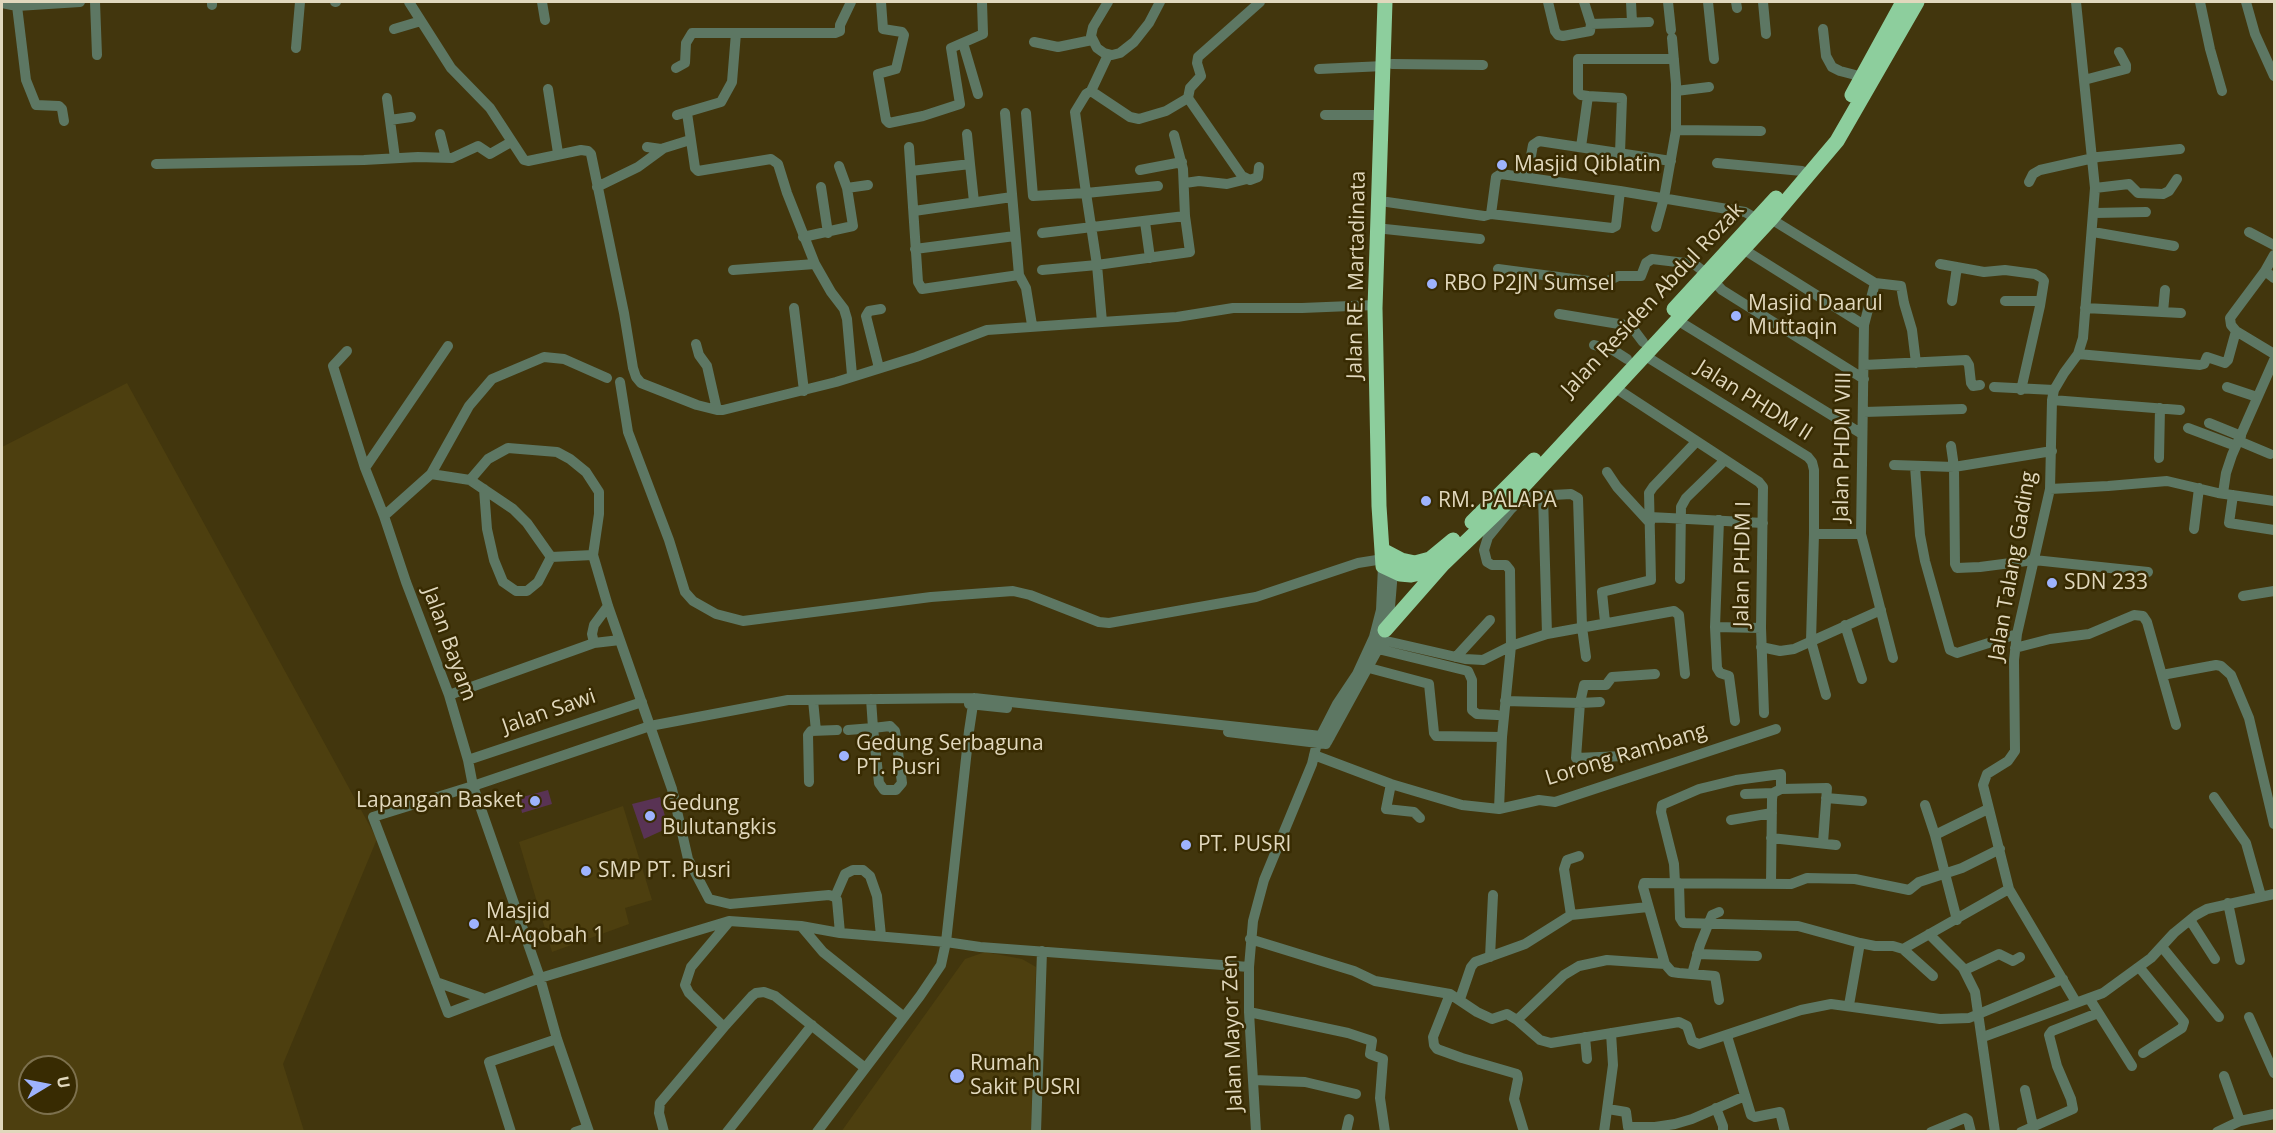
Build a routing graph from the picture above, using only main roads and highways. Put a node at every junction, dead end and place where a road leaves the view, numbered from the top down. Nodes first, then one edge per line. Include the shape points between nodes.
1 (1385, 2) edge
2 (1394, 2) edge
3 (1903, 2) edge
4 (1917, 2) edge
5 (1388, 65) junction
6 (1764, 219) junction
7 (1381, 257) junction
8 (1711, 278) junction
9 (1643, 349) junction
10 (1381, 398) junction
11 (1387, 560) junction
12 (1443, 564) junction
13 (1382, 640) road end

1 - 5 highway, Jalan RE. Martadinata
2 - 5 highway
3 - 6 highway, Jalan Residen Abdul Rozak via 1839,120
4 - 6 highway, Jalan Residen Abdul Rozak via 1837,141
5 - 7 highway, Jalan RE. Martadinata via 1382,115
5 - 7 highway via 1391,145
6 - 8 highway, Jalan Residen Abdul Rozak
6 - 8 highway, Jalan Residen Abdul Rozak via 1743,249
7 - 10 highway
7 - 10 highway, Jalan RE. Martadinata via 1375,305
8 - 9 highway, Jalan Residen Abdul Rozak
8 - 9 highway, Jalan Residen Abdul Rozak via 1677,320
9 - 11 highway, Jalan Residen Abdul Rozak via 1628,359 1546,448 1444,549 1415,563
9 - 12 highway, Jalan Residen Abdul Rozak via 1516,499
10 - 11 highway, Jalan RE. Martadinata
11 - 12 highway via 1412,575
12 - 13 highway, Jalan Residen Abdul Rozak

